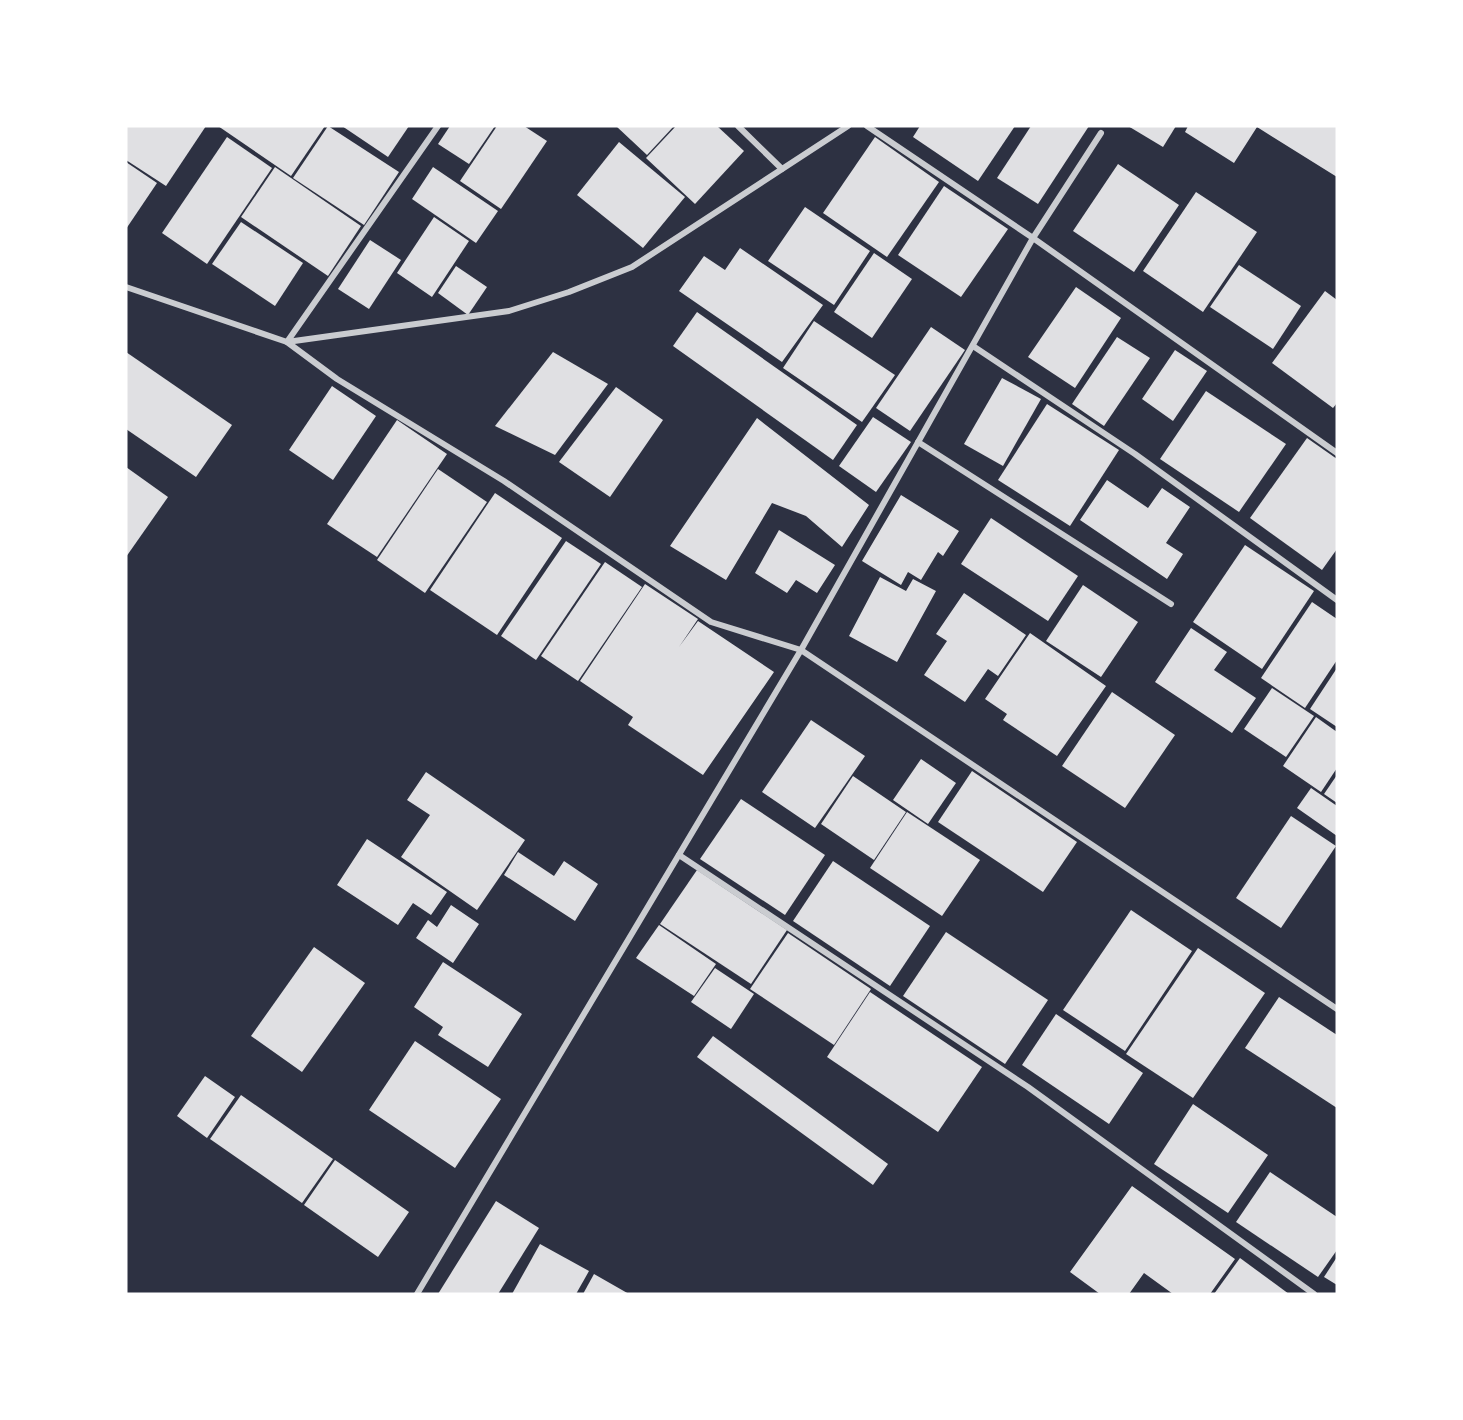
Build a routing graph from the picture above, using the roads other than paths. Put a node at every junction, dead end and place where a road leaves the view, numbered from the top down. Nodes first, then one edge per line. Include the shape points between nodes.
1 (438, 126) edge
2 (738, 126) edge
3 (848, 126) edge
4 (867, 126) edge
5 (1101, 133) dead end
6 (782, 169) junction
7 (1033, 238) junction
8 (126, 287) edge
9 (287, 342) junction
10 (973, 346) junction
11 (918, 442) junction
12 (1337, 453) edge
13 (1337, 600) edge
14 (1171, 604) dead end
15 (801, 650) junction
16 (678, 855) junction
17 (1337, 1009) edge
18 (417, 1294) edge
19 (1314, 1294) edge

1 - 9 street
2 - 6 street
3 - 6 street
4 - 7 street
5 - 7 street
6 - 9 street via 632,267 569,292 509,311
7 - 10 street
7 - 12 street
8 - 9 street
9 - 15 street via 336,379 504,481 711,622
10 - 11 street
10 - 13 street via 1135,454
11 - 14 street
11 - 15 street
15 - 16 street
15 - 17 street
16 - 18 street
16 - 19 street via 1028,1087

